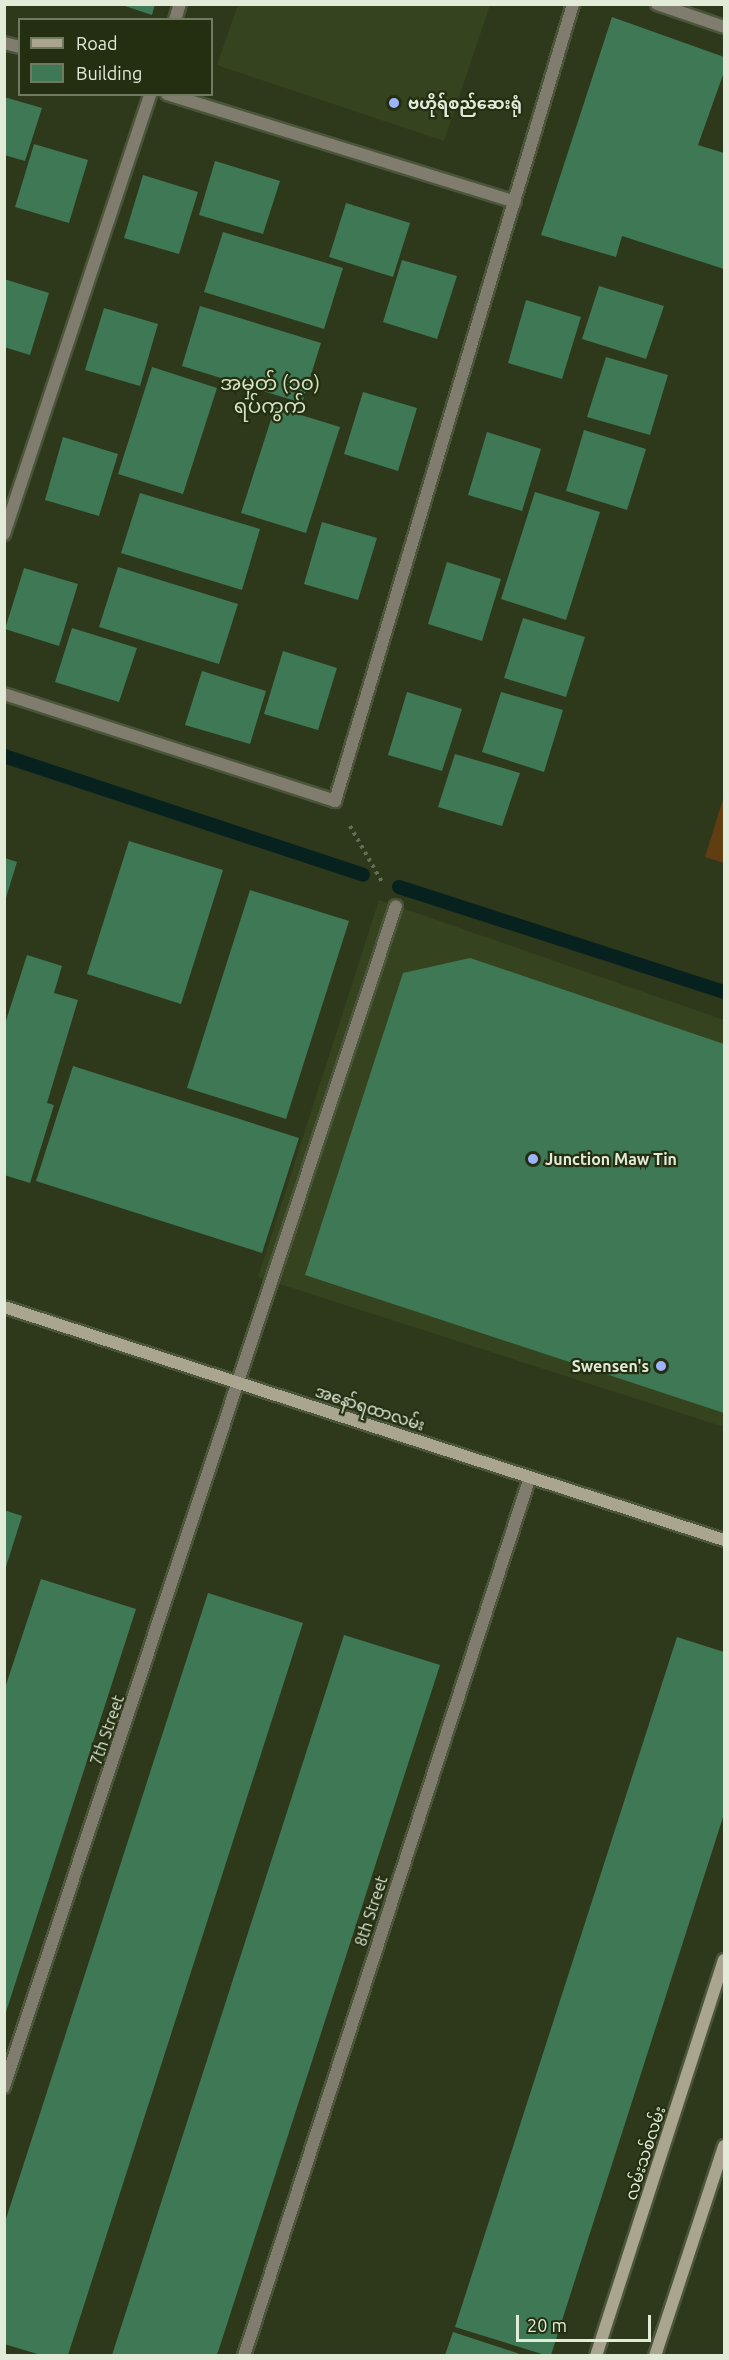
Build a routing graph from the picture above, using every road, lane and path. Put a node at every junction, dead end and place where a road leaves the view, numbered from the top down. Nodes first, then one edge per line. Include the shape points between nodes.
1 (573, 4) edge
2 (657, 4) edge
3 (724, 27) edge
4 (149, 96) edge
5 (173, 96) edge
6 (515, 202) junction
7 (4, 534) edge
8 (4, 694) edge
9 (335, 801) junction
10 (396, 906) joint
11 (4, 1307) edge
12 (240, 1384) junction
13 (530, 1477) junction
14 (724, 1540) edge
15 (724, 1960) edge
16 (722, 1976) edge
17 (4, 2087) edge
18 (724, 2146) edge
19 (244, 2355) edge
20 (596, 2355) edge
21 (655, 2355) edge

1 - 6 street
2 - 3 street
4 - 7 street
5 - 6 street
6 - 9 street
8 - 9 street
9 - 10 path
10 - 12 street, 7th Street
11 - 12 main road, အနော်ရထာလမ်း
12 - 13 main road, အနော်ရထာလမ်း
12 - 17 street, 7th Street
13 - 14 main road, အနော်ရထာလမ်း
13 - 19 street, 8th Street
15 - 16 main road, လမ်းသစ်လမ်း
16 - 20 main road, လမ်းသစ်လမ်း
18 - 21 main road

